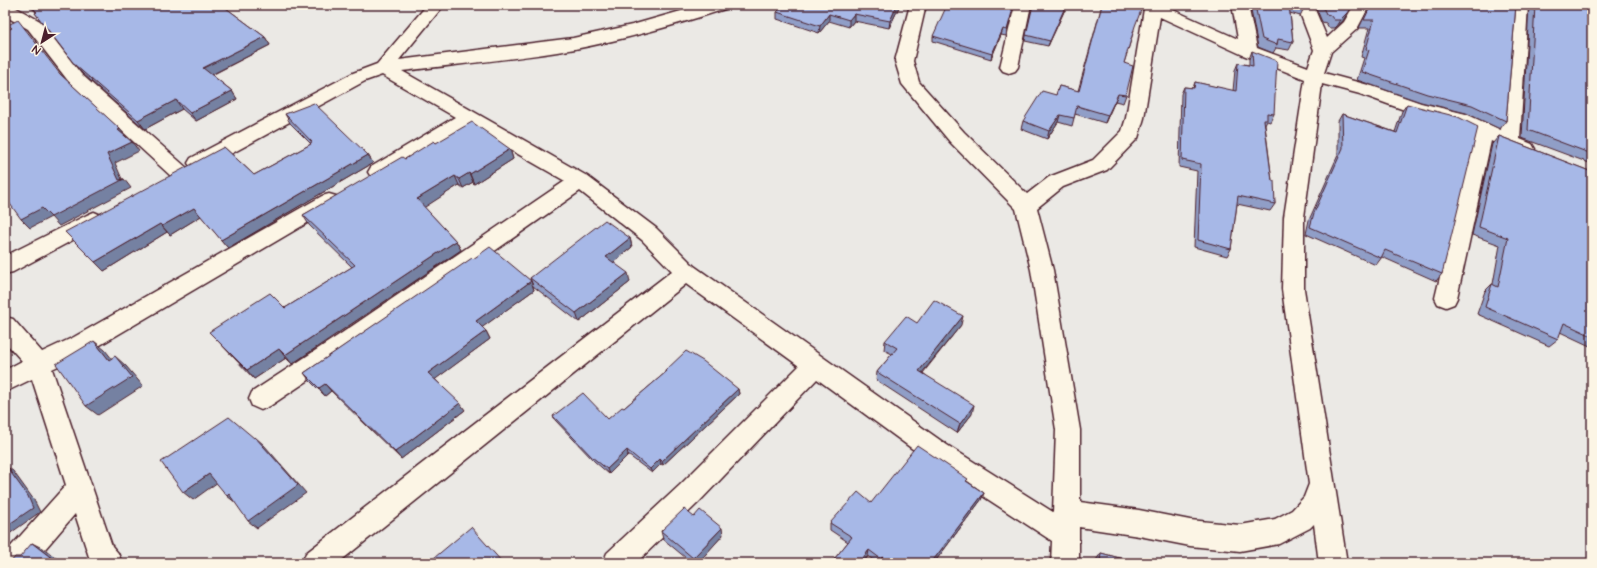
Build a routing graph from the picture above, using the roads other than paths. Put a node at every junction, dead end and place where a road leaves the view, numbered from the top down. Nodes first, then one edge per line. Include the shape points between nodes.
1 (436, 5) edge
2 (719, 5) edge
3 (918, 5) edge
4 (1023, 5) edge
5 (1240, 5) edge
6 (1305, 5) edge
7 (1362, 5) edge
8 (1520, 5) edge
9 (1152, 6) edge
10 (5, 9) edge
11 (1323, 50) junction
12 (1249, 51) junction
13 (1009, 67) dead end
14 (383, 68) junction
15 (1314, 76) junction
16 (469, 117) junction
17 (1484, 130) junction
18 (1510, 143) junction
19 (1540, 154) edge
20 (580, 181) junction
21 (1026, 206) junction
22 (107, 213) edge
23 (5, 266) edge
24 (686, 272) junction
25 (1446, 298) dead end
26 (5, 326) edge
27 (39, 364) junction
28 (816, 365) junction
29 (5, 382) edge
30 (262, 399) dead end
31 (1322, 483) junction
32 (80, 488) junction
33 (1066, 524) junction
34 (15, 563) edge
35 (108, 563) edge
36 (316, 563) edge
37 (617, 563) edge
38 (1065, 563) edge
39 (1333, 563) edge

1 - 14 street
2 - 14 street via 624,32 553,47
3 - 21 street via 904,61 911,84 956,137
4 - 13 street
5 - 12 street
6 - 11 street
7 - 11 street via 1351,25
8 - 18 street
9 - 12 street
9 - 21 street via 1135,118 1130,134 1100,165 1056,182
10 - 14 street via 34,25 75,78 173,176 359,77
11 - 15 street
12 - 15 street
14 - 16 street
15 - 17 street via 1366,90 1417,108 1459,118
15 - 31 street via 1294,217 1293,290
16 - 20 street
16 - 27 street via 88,340
17 - 18 street
17 - 25 street
18 - 19 street
20 - 24 street via 649,234
20 - 30 street
21 - 33 street via 1042,270 1068,430
22 - 23 street
24 - 28 street
24 - 36 street
26 - 27 street
27 - 29 street
27 - 32 street
28 - 33 street via 938,452
28 - 37 street
31 - 33 street via 1315,504 1300,519 1279,531 1240,538 1190,533 1139,523
31 - 39 street
32 - 34 street
32 - 35 street via 101,554
33 - 38 street

